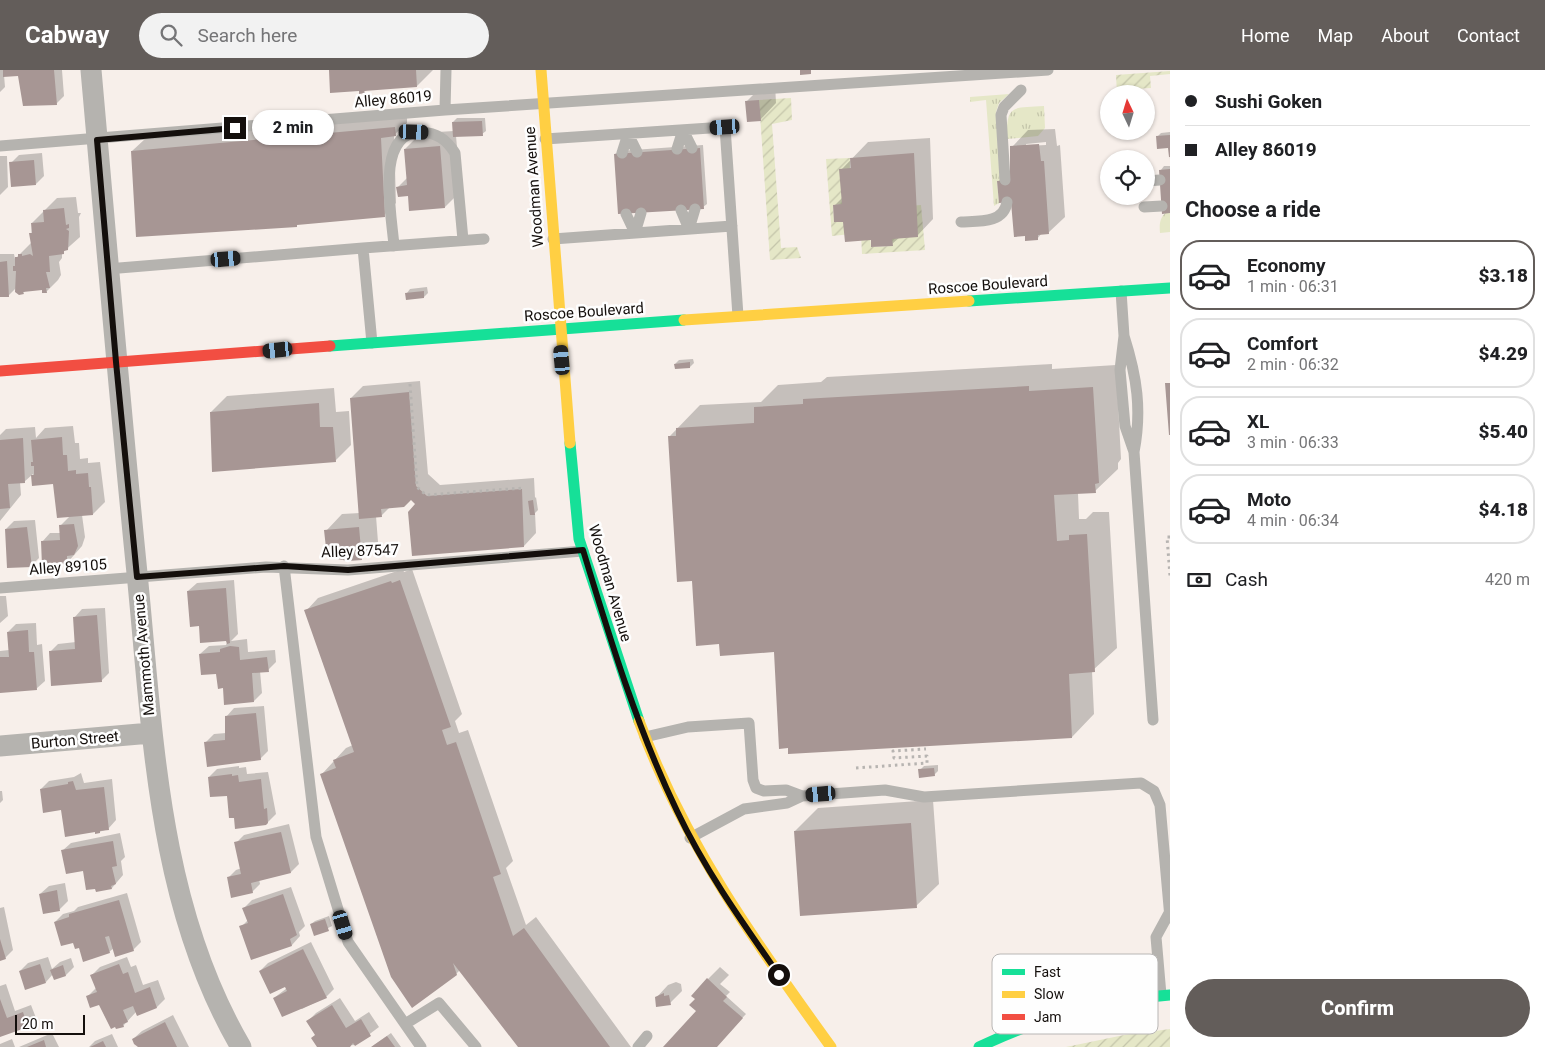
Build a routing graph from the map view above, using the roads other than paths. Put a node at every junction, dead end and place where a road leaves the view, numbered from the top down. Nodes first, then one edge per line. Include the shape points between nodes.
1 (91, 70) edge
2 (446, 70) edge
3 (541, 70) edge
4 (1048, 70) edge
5 (1021, 90) dead end
6 (543, 103) junction
7 (445, 110) junction
8 (683, 130) junction
9 (628, 134) junction
10 (546, 139) junction
11 (97, 140) junction
12 (0, 146) edge
13 (692, 148) dead end
14 (677, 149) dead end
15 (637, 152) dead end
16 (622, 153) dead end
17 (1005, 180) dead end
18 (1155, 180) edge
19 (1160, 180) dead end
20 (1007, 202) dead end
21 (1162, 206) dead end
22 (1144, 207) dead end
23 (696, 209) dead end
24 (681, 210) dead end
25 (641, 213) dead end
26 (626, 214) dead end
27 (961, 222) dead end
28 (732, 226) junction
29 (689, 229) junction
30 (635, 233) junction
31 (484, 238) dead end
32 (553, 239) junction
33 (463, 240) junction
34 (394, 246) junction
35 (363, 248) junction
36 (107, 269) junction
37 (1170, 288) edge
38 (1121, 291) junction
39 (738, 316) junction
40 (559, 328) junction
41 (372, 343) junction
42 (116, 362) junction
43 (0, 371) edge
44 (583, 550) junction
45 (284, 566) junction
46 (137, 577) junction
47 (0, 588) edge
48 (1153, 720) dead end
49 (151, 734) junction
50 (645, 737) junction
51 (0, 746) edge
52 (802, 796) junction
53 (690, 838) junction
54 (1169, 916) edge
55 (1165, 995) edge
56 (405, 1024) junction
57 (1012, 1034) edge
58 (647, 1036) dead end
59 (241, 1047) edge
60 (420, 1047) edge
61 (476, 1047) edge
62 (638, 1047) edge
63 (831, 1047) edge
64 (979, 1047) edge

1 - 11 street, Mammoth Avenue
2 - 7 lane
3 - 6 main road, Woodman Avenue
4 - 6 lane, Alley 86019
5 - 17 lane via 1004,107 1001,115
6 - 7 lane, Alley 86019
6 - 10 main road, Woodman Avenue
7 - 11 lane, Alley 86019
8 - 9 lane
8 - 13 lane
8 - 14 lane
8 - 28 lane via 725,127
9 - 10 lane
9 - 15 lane
9 - 16 lane
10 - 32 main road, Woodman Avenue
11 - 12 lane, Alley 86019
11 - 36 street, Mammoth Avenue
18 - 19 lane
20 - 27 lane via 1004,211 995,218
21 - 22 lane
23 - 29 lane
24 - 29 lane
25 - 30 lane
26 - 30 lane
28 - 29 lane
28 - 39 lane
29 - 30 lane
30 - 32 lane
31 - 33 lane
32 - 40 main road, Woodman Avenue
33 - 34 lane
33 - 34 lane via 455,153 447,141 433,133 414,132 398,140 390,158
34 - 35 lane
35 - 36 lane
35 - 41 lane
36 - 42 street, Mammoth Avenue
37 - 38 main road, Roscoe Boulevard
38 - 39 main road, Roscoe Boulevard
38 - 48 lane via 1124,336 1120,370 1125,426 1134,452
39 - 40 main road, Roscoe Boulevard
40 - 41 main road, Roscoe Boulevard
40 - 44 main road, Woodman Avenue via 569,447
41 - 42 main road, Roscoe Boulevard
42 - 43 main road, Roscoe Boulevard
42 - 46 street, Mammoth Avenue
44 - 45 lane, Alley 87547 via 348,570
44 - 50 main road, Woodman Avenue via 608,634
45 - 46 lane, Alley 87547
45 - 56 lane via 316,837 348,942
46 - 47 lane, Alley 89105
46 - 49 street, Mammoth Avenue
49 - 51 street, Burton Street
49 - 59 street, Mammoth Avenue via 167,842 190,931 220,1012
50 - 52 lane via 688,727 749,723 756,788 786,790
50 - 53 main road, Woodman Avenue
52 - 53 lane via 787,803 744,809
52 - 54 lane via 885,790 924,797 1141,782 1154,791 1160,805
53 - 63 main road, Woodman Avenue via 730,905
54 - 55 lane via 1156,937
56 - 60 lane
56 - 61 lane via 439,1003
57 - 64 main road
58 - 62 lane

